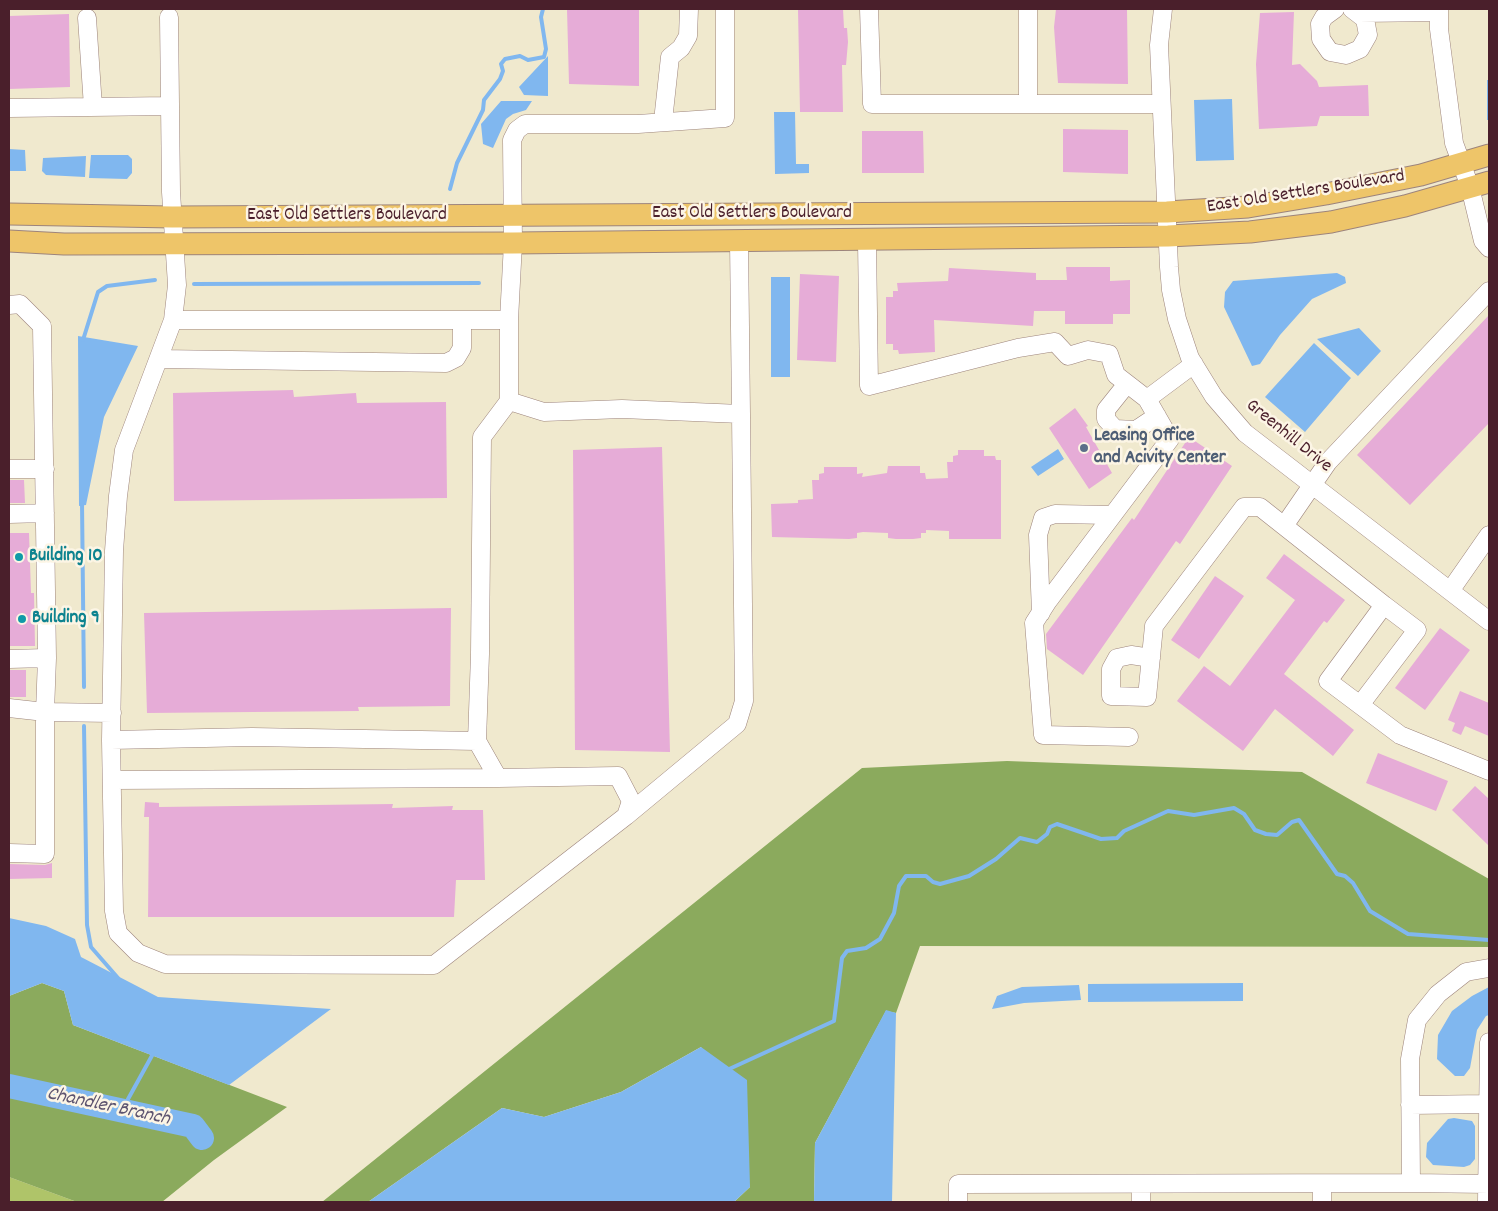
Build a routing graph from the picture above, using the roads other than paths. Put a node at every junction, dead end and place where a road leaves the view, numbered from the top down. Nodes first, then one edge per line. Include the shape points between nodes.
1 (689, 9) edge
2 (725, 9) edge
3 (869, 9) edge
4 (1028, 9) edge
5 (1163, 9) edge
6 (1335, 9) edge
7 (1357, 10) edge
8 (1439, 11) edge
9 (169, 17) dead end
10 (87, 18) dead end
11 (1028, 104) junction
12 (1162, 104) junction
13 (170, 106) junction
14 (93, 107) junction
15 (9, 108) edge
16 (663, 121) junction
17 (1489, 154) edge
18 (1463, 163) junction
19 (1480, 185) edge
20 (1168, 212) junction
21 (9, 214) edge
22 (512, 215) junction
23 (172, 217) junction
24 (1168, 236) junction
25 (867, 240) junction
26 (9, 241) edge
27 (739, 241) junction
28 (513, 243) junction
29 (175, 244) junction
30 (1489, 248) edge
31 (1489, 291) edge
32 (9, 305) edge
33 (173, 320) junction
34 (462, 320) junction
35 (509, 320) junction
36 (159, 359) junction
37 (1194, 364) junction
38 (1126, 385) junction
39 (1147, 400) junction
40 (510, 401) junction
41 (741, 414) junction
42 (1157, 416) junction
43 (9, 469) edge
44 (44, 469) junction
45 (1311, 484) junction
46 (45, 513) junction
47 (9, 514) edge
48 (1112, 516) junction
49 (1284, 526) junction
50 (1489, 535) edge
51 (1450, 591) junction
52 (1384, 605) junction
53 (1041, 612) junction
54 (1489, 621) edge
55 (47, 658) junction
56 (1151, 658) dead end
57 (9, 659) edge
58 (1360, 705) junction
59 (9, 708) edge
60 (45, 712) junction
61 (112, 713) junction
62 (1129, 737) dead end
63 (111, 740) junction
64 (477, 741) junction
65 (1489, 772) edge
66 (498, 778) junction
67 (112, 780) junction
68 (626, 816) junction
69 (9, 852) edge
70 (1489, 968) edge
71 (1489, 1042) edge
72 (1487, 1104) junction
73 (1410, 1105) junction
74 (1411, 1183) junction
75 (1322, 1184) junction
76 (1488, 1184) edge
77 (1141, 1194) edge
78 (958, 1202) edge
79 (1322, 1202) edge
80 (1487, 1202) edge

1 - 16 street via 688,36 670,58
2 - 16 street via 724,118
3 - 11 street via 872,104
4 - 11 street
5 - 12 street, Greenhill Drive via 1159,45
6 - 7 street via 1324,17 1319,31 1324,46 1338,55 1354,53 1365,42 1367,27
7 - 8 street
8 - 18 street via 1454,143
9 - 13 street
10 - 14 street
11 - 12 street
12 - 20 street, Greenhill Drive
13 - 14 street
13 - 23 street
14 - 15 street
16 - 22 street via 525,124 512,140
17 - 18 main road, East Old Settlers Boulevard
18 - 19 street
18 - 20 main road, East Old Settlers Boulevard via 1326,194 1248,206
19 - 24 main road, East Old Settlers Boulevard via 1331,222 1250,232
19 - 30 street via 1483,241
20 - 22 main road, East Old Settlers Boulevard
20 - 24 street, Greenhill Drive
21 - 23 main road, East Old Settlers Boulevard
22 - 23 main road, East Old Settlers Boulevard
22 - 28 street
23 - 29 street
24 - 25 main road, East Old Settlers Boulevard
24 - 37 street, Greenhill Drive via 1171,290 1182,336
25 - 27 main road, East Old Settlers Boulevard
25 - 38 street via 869,386 1018,348 1055,342 1068,356 1088,350 1109,354 1116,375
26 - 29 main road, East Old Settlers Boulevard
27 - 28 main road, East Old Settlers Boulevard
27 - 41 street
28 - 29 main road, East Old Settlers Boulevard
28 - 35 street
29 - 33 street via 177,285
31 - 45 street
32 - 44 street via 20,304 42,326
33 - 34 street
33 - 36 street
34 - 35 street
34 - 36 street via 462,348 456,358 446,363
35 - 40 street
36 - 61 street via 124,450 114,551
37 - 39 street
37 - 45 street, Greenhill Drive via 1214,398 1245,433
38 - 39 street
38 - 42 street via 1106,410 1106,418 1115,429 1136,430
39 - 42 street
40 - 41 street via 544,412 622,409
40 - 64 street via 482,437
41 - 68 street via 744,702 737,724
42 - 48 street via 1170,439
43 - 44 street
44 - 46 street
45 - 49 street
45 - 51 street, Greenhill Drive
46 - 47 street
46 - 55 street
48 - 53 street
48 - 53 street via 1055,514 1043,518 1038,535
49 - 52 street
49 - 56 street via 1260,508 1244,508 1154,626
50 - 51 street
51 - 54 street, Greenhill Drive
52 - 58 street via 1328,681
52 - 58 street via 1417,630
53 - 62 street via 1034,623 1043,735
55 - 57 street
55 - 60 street
58 - 65 street via 1400,735
59 - 60 street
60 - 61 street
60 - 69 street via 45,854
61 - 63 street
63 - 64 street via 252,737
63 - 67 street
64 - 66 street
66 - 67 street
66 - 68 street via 618,776 631,801
67 - 68 street via 114,910 118,933 138,953 165,964 434,965
70 - 73 street via 1466,972 1438,994 1417,1020 1410,1059
71 - 72 street
72 - 73 street
72 - 76 street
73 - 74 street
74 - 75 street
74 - 76 street
75 - 77 street
75 - 79 street
76 - 80 street
77 - 78 street via 958,1184

